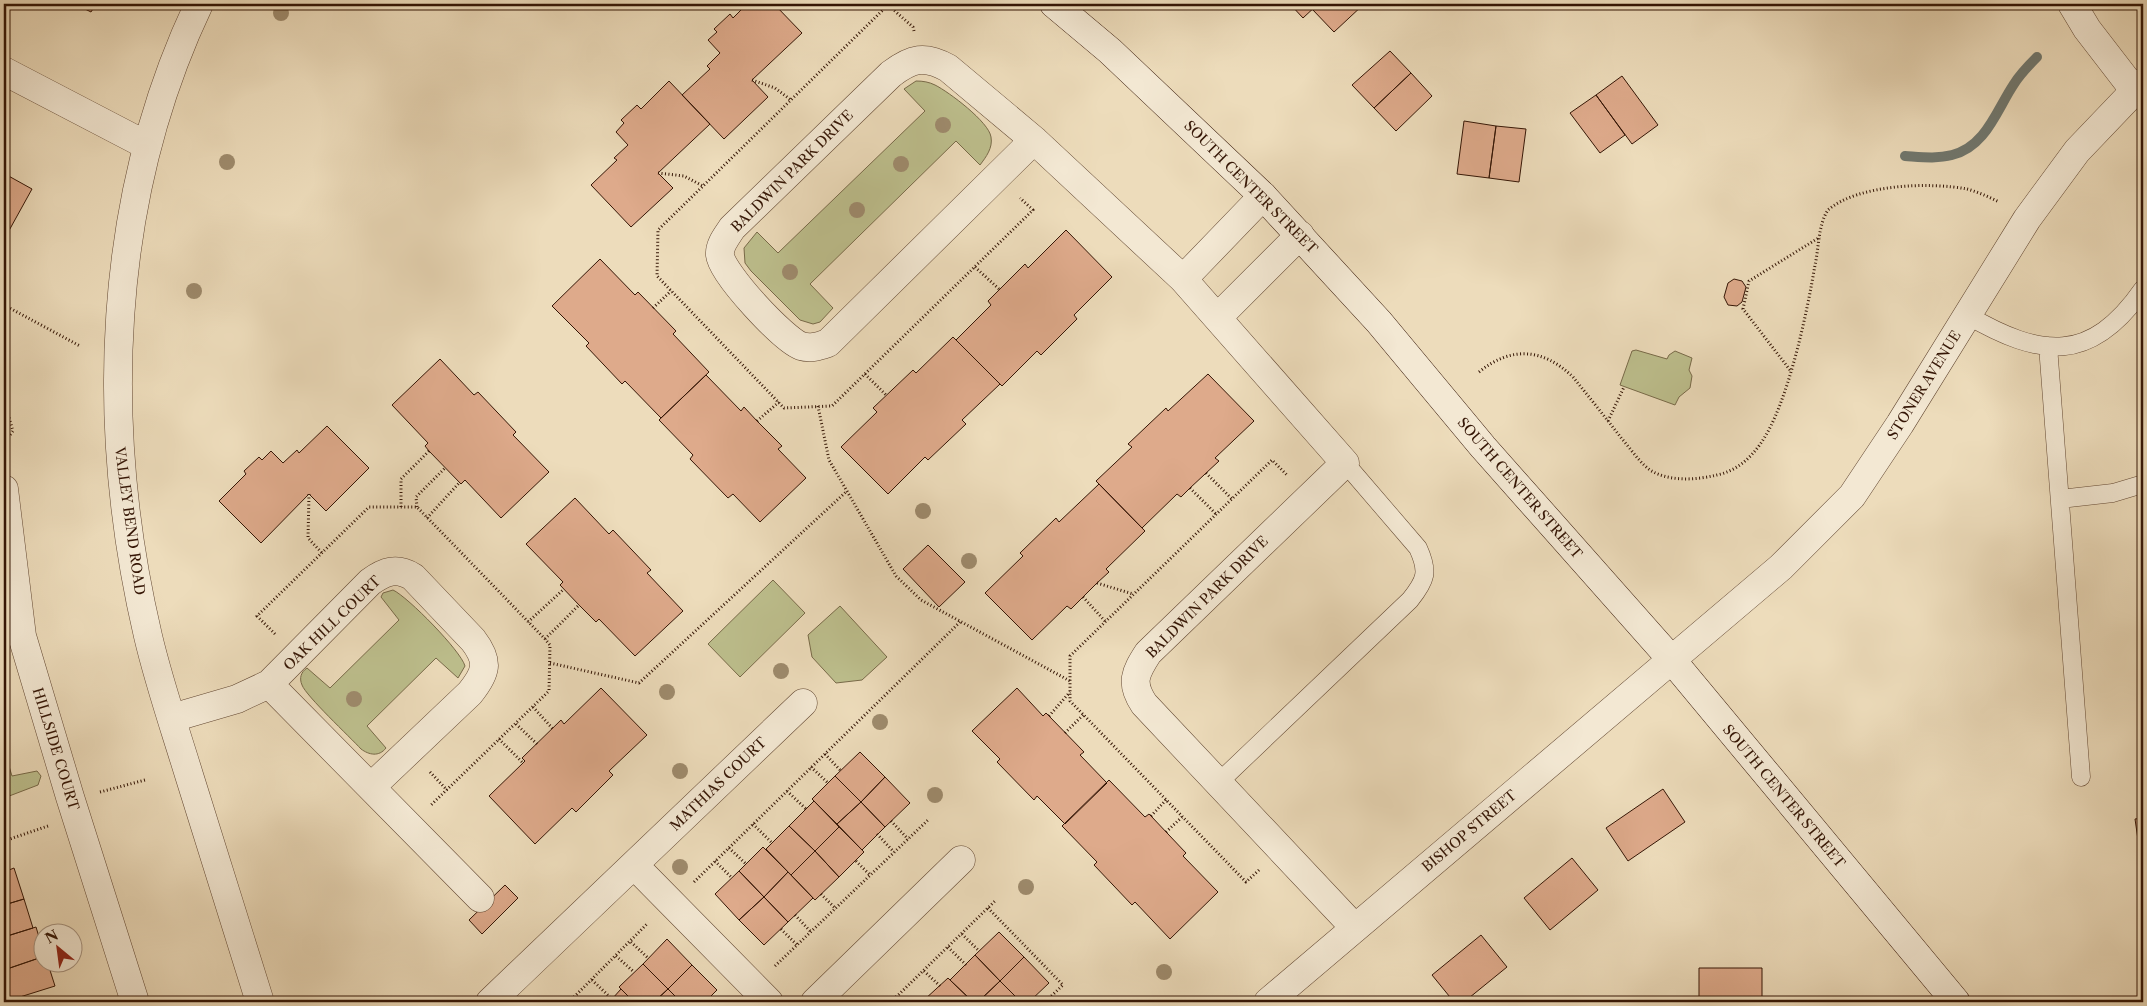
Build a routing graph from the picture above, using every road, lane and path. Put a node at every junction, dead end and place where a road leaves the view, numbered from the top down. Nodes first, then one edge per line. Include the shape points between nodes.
1 (199, 4) edge
2 (1054, 4) edge
3 (2072, 4) edge
4 (913, 27) dead end
5 (4, 71) edge
6 (752, 80) dead end
7 (2139, 86) edge
8 (791, 100) junction
9 (1034, 140) junction
10 (146, 145) junction
11 (658, 173) dead end
12 (703, 186) junction
13 (1014, 192) dead end
14 (1263, 196) junction
15 (1999, 202) dead end
16 (1300, 235) junction
17 (1820, 237) junction
18 (975, 267) junction
19 (1183, 279) junction
20 (2143, 288) edge
21 (1000, 290) dead end
22 (671, 291) junction
23 (4, 305) edge
24 (653, 308) dead end
25 (1967, 315) junction
26 (1218, 317) junction
27 (80, 346) dead end
28 (2048, 346) junction
29 (1790, 370) junction
30 (1479, 372) dead end
31 (865, 374) junction
32 (1624, 387) dead end
33 (887, 396) dead end
34 (4, 401) edge
35 (778, 402) junction
36 (818, 406) junction
37 (757, 421) dead end
38 (1608, 422) junction
39 (4, 443) edge
40 (429, 450) dead end
41 (1345, 463) junction
42 (446, 467) dead end
43 (1206, 473) dead end
44 (460, 482) dead end
45 (2143, 484) edge
46 (1190, 488) dead end
47 (4, 489) edge
48 (847, 491) junction
49 (309, 494) dead end
50 (1232, 499) dead end
51 (2060, 499) junction
52 (401, 507) dead end
53 (416, 507) dead end
54 (1216, 514) dead end
55 (427, 518) dead end
56 (322, 553) dead end
57 (1097, 584) dead end
58 (564, 589) dead end
59 (1134, 594) dead end
60 (1083, 597) dead end
61 (579, 605) dead end
62 (1105, 621) dead end
63 (528, 622) dead end
64 (960, 622) junction
65 (545, 639) dead end
66 (1671, 659) junction
67 (550, 663) dead end
68 (1070, 681) dead end
69 (269, 684) junction
70 (1070, 692) dead end
71 (803, 703) dead end
72 (532, 708) dead end
73 (1083, 715) dead end
74 (1049, 716) dead end
75 (172, 718) junction
76 (516, 724) dead end
77 (553, 729) dead end
78 (1065, 733) dead end
79 (500, 739) dead end
80 (537, 744) dead end
81 (825, 754) junction
82 (523, 763) dead end
83 (424, 765) dead end
84 (811, 767) junction
85 (841, 770) dead end
86 (2082, 777) dead end
87 (145, 780) dead end
88 (1218, 783) junction
89 (828, 784) dead end
90 (371, 787) junction
91 (447, 790) dead end
92 (788, 791) junction
93 (99, 793) dead end
94 (1166, 800) dead end
95 (806, 809) dead end
96 (1151, 816) dead end
97 (1182, 817) dead end
98 (928, 820) dead end
99 (891, 821) dead end
100 (753, 824) junction
101 (52, 825) dead end
102 (1166, 832) dead end
103 (877, 834) dead end
104 (908, 839) junction
105 (4, 841) edge
106 (772, 843) dead end
107 (729, 848) junction
108 (894, 852) junction
109 (961, 860) dead end
110 (715, 861) junction
111 (856, 861) dead end
112 (746, 864) dead end
113 (634, 865) junction
114 (870, 875) junction
115 (732, 878) dead end
116 (692, 884) dead end
117 (821, 894) dead end
118 (480, 898) dead end
119 (995, 901) dead end
120 (988, 908) junction
121 (836, 909) junction
122 (795, 915) dead end
123 (642, 919) dead end
124 (1355, 928) junction
125 (781, 929) dead end
126 (811, 932) junction
127 (962, 934) junction
128 (630, 942) junction
129 (797, 945) junction
130 (948, 947) junction
131 (979, 951) dead end
132 (616, 956) junction
133 (648, 958) dead end
134 (966, 965) dead end
135 (774, 968) dead end
136 (924, 970) junction
137 (634, 972) dead end
138 (592, 980) junction
139 (940, 986) dead end
140 (612, 998) dead end
141 (135, 1002) edge
142 (260, 1002) edge
143 (490, 1002) edge
144 (569, 1002) edge
145 (770, 1002) edge
146 (815, 1002) edge
147 (892, 1002) edge
148 (1045, 1002) edge
149 (1268, 1002) edge
150 (1956, 1002) edge

1 - 10 street, VALLEY BEND ROAD
2 - 14 street, SOUTH CENTER STREET via 1117,57
3 - 7 street via 2098,45
4 - 8 path via 888,5
5 - 10 street
6 - 8 path via 775,88
7 - 25 street, STONER AVENUE via 2072,158 2027,219
8 - 12 path
9 - 9 street, BALDWIN PARK DRIVE via 828,343 814,348 801,346 787,337 724,269 720,254 732,228 903,65 920,59 935,61 948,68
9 - 19 street, BALDWIN PARK DRIVE
10 - 75 street, VALLEY BEND ROAD via 127,242 118,404 121,472 148,638
11 - 12 path via 684,176
12 - 22 path via 658,230 657,276
13 - 18 path via 1033,210
14 - 16 street, SOUTH CENTER STREET
14 - 19 street
15 - 17 path via 1948,186 1885,189 1832,207 1825,215
16 - 26 street
16 - 66 street, SOUTH CENTER STREET
17 - 29 path
17 - 29 path via 1749,281 1743,309
18 - 21 path
18 - 31 path
19 - 26 street, BALDWIN PARK DRIVE
20 - 28 lane via 2130,307 2094,339 2073,345
22 - 24 path
22 - 35 path
23 - 27 path
25 - 28 lane via 2024,342
25 - 66 street, STONER AVENUE via 1852,496 1781,568
26 - 41 street, BALDWIN PARK DRIVE
28 - 51 lane
29 - 38 path via 1773,421 1762,441 1743,464 1719,475 1688,479 1660,474 1636,456
30 - 38 path via 1502,358 1516,354 1546,357 1572,376
31 - 33 path
31 - 36 path via 832,406
32 - 38 path
34 - 39 path via 13,431
35 - 36 path via 784,408
35 - 37 path
36 - 48 path via 829,460
40 - 52 path via 401,479
41 - 88 lane via 1418,548 1426,575 1410,600
41 - 88 street, BALDWIN PARK DRIVE via 1148,654 1140,666 1135,679 1137,692 1144,704
42 - 53 path via 416,497
43 - 50 path
44 - 55 path
45 - 51 lane via 2113,493
46 - 54 path
47 - 141 street, HILLSIDE COURT via 22,636
48 - 64 path via 896,576 920,600
48 - 67 path via 639,683
49 - 56 path via 308,538
51 - 86 lane
57 - 59 path
58 - 63 path
60 - 62 path
61 - 65 path
64 - 68 path
64 - 81 path
66 - 124 street, BISHOP STREET
66 - 150 street, SOUTH CENTER STREET
69 - 75 street, OAK HILL COURT via 237,699
69 - 90 street
69 - 90 street, OAK HILL COURT via 380,574 404,571 413,578 474,640 485,664 481,680 470,693
70 - 74 path
71 - 113 street, MATHIAS COURT
72 - 77 path
73 - 78 path
75 - 142 street, VALLEY BEND ROAD
76 - 80 path
79 - 82 path
81 - 84 path
81 - 85 path
83 - 91 path
84 - 89 path
84 - 92 path
87 - 93 path
88 - 124 street, BALDWIN PARK DRIVE
90 - 118 street
92 - 95 path
92 - 100 path
94 - 96 path
97 - 102 path
98 - 104 path
99 - 104 path
100 - 106 path
100 - 107 path
101 - 105 path
103 - 108 path
104 - 108 path
107 - 110 path
107 - 112 path
108 - 114 path
109 - 146 street
110 - 115 path
110 - 116 path
111 - 114 path
113 - 143 street, MATHIAS COURT
113 - 145 street
114 - 121 path
117 - 121 path
119 - 120 path
120 - 127 path
120 - 148 path via 1063,985
121 - 126 path
122 - 126 path
123 - 128 path via 648,925
124 - 149 street, BISHOP STREET
125 - 129 path
126 - 129 path
127 - 130 path
127 - 131 path
128 - 132 path
128 - 133 path
129 - 135 path
130 - 134 path
130 - 136 path
132 - 137 path
132 - 138 path
136 - 139 path
136 - 147 path
138 - 140 path
138 - 144 path

